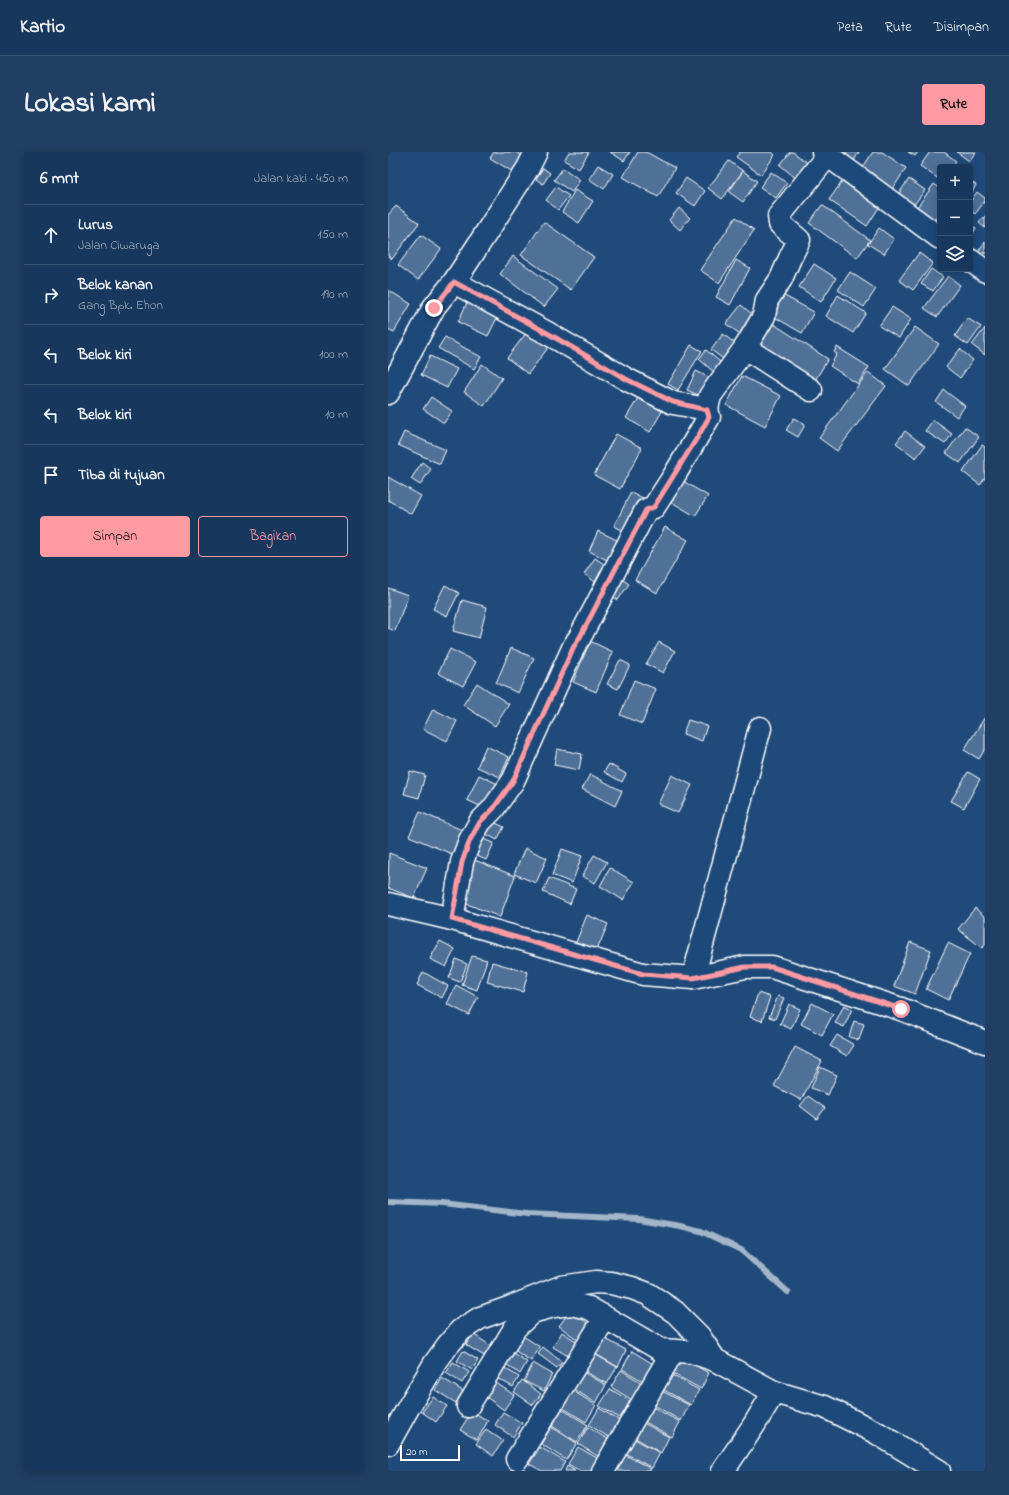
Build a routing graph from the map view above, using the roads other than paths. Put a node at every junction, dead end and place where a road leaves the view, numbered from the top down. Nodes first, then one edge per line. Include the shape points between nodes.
1 (536, 152) edge
2 (825, 154) edge
3 (937, 236) edge
4 (973, 262) edge
5 (985, 271) edge
6 (454, 282) junction
7 (745, 348) junction
8 (389, 389) edge
9 (811, 390) dead end
10 (707, 410) junction
11 (760, 728) dead end
12 (388, 904) edge
13 (452, 919) junction
14 (693, 978) junction
15 (985, 1042) edge
16 (605, 1318) junction
17 (673, 1351) junction
18 (715, 1360) junction
19 (774, 1392) junction
20 (468, 1406) dead end
21 (388, 1444) edge
22 (517, 1459) dead end
23 (603, 1471) edge
24 (723, 1471) edge
25 (939, 1471) edge

1 - 6 street
2 - 3 street
2 - 7 street via 779,216 780,224 800,240 781,279 767,300 764,316
4 - 5 street
6 - 8 street via 434,308
6 - 10 street via 626,379 673,402
7 - 9 street
7 - 10 street via 710,396
10 - 13 street via 709,417 700,433 654,507 646,510 574,646 513,781 480,822 470,840 462,862
11 - 14 street
12 - 13 street
13 - 14 street via 643,974
14 - 15 street via 745,967 772,967 901,1009
16 - 17 street via 661,1350
16 - 20 street via 589,1308 571,1304 532,1312 515,1328
16 - 22 street
17 - 18 street via 692,1352
17 - 23 street
18 - 19 street
18 - 21 street via 700,1336 675,1312 648,1294 611,1283 584,1283 561,1287 480,1318 462,1330 435,1363
19 - 24 street
19 - 25 street via 825,1408 877,1433

